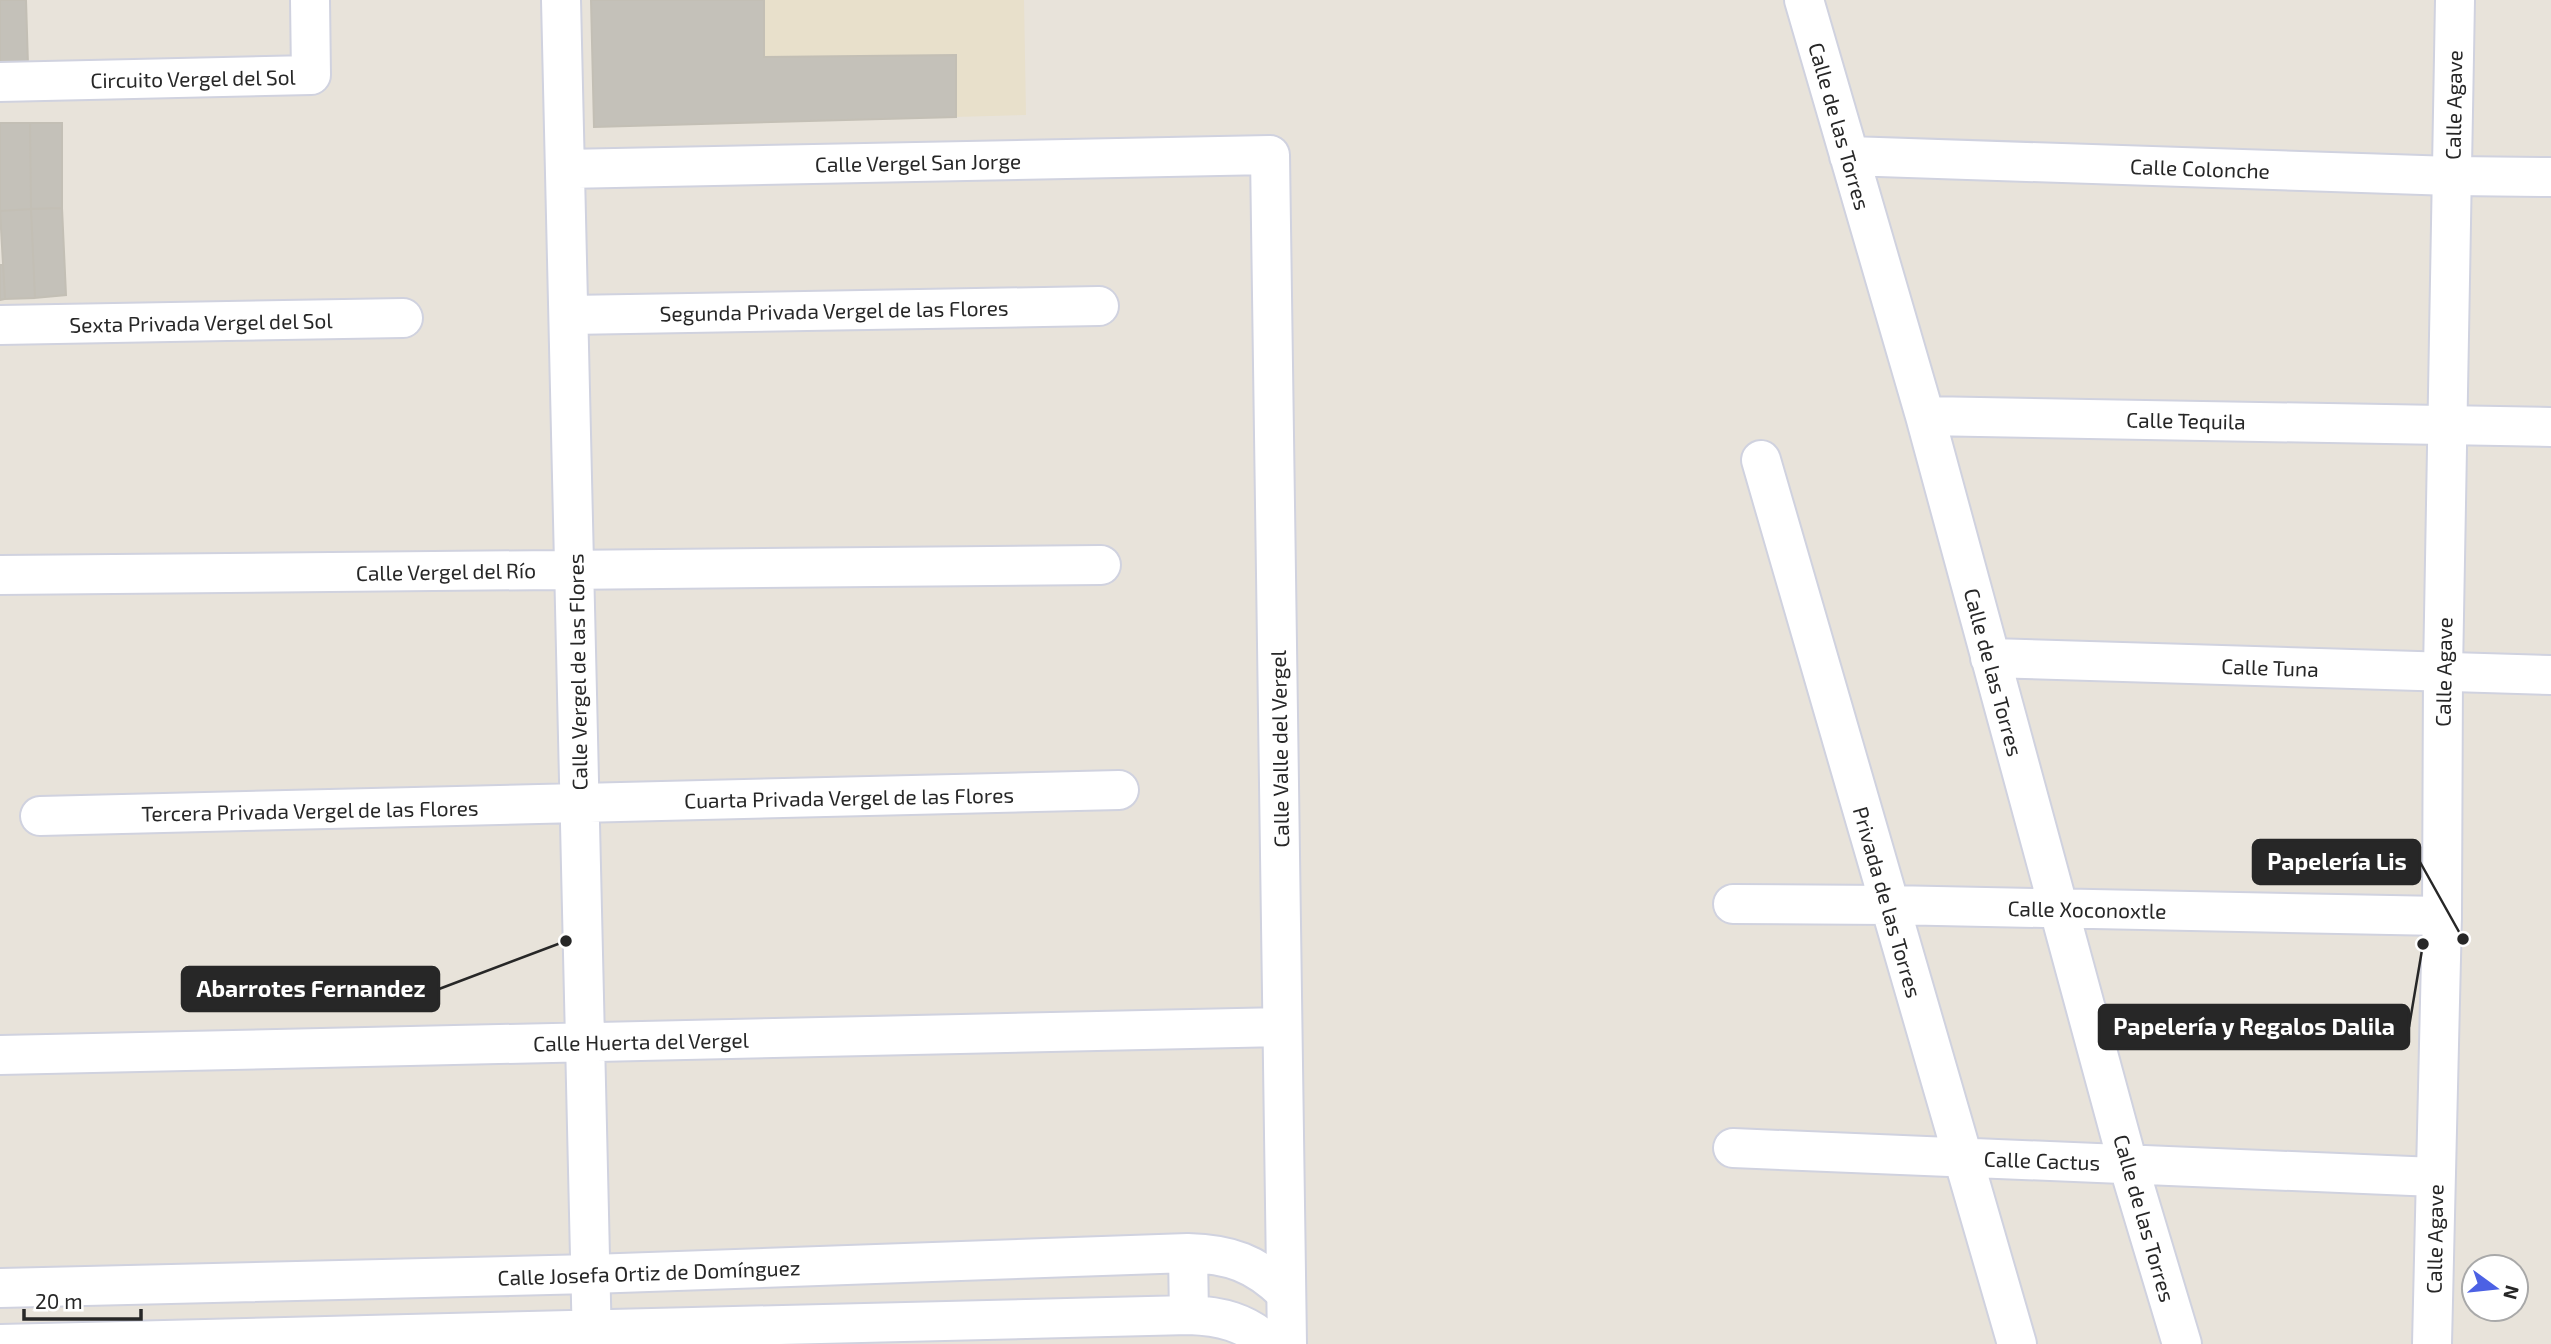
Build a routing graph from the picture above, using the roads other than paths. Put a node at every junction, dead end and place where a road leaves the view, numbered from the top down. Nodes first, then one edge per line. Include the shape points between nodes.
1 (310, 0) edge
2 (561, 0) edge
3 (1804, 0) edge
4 (2455, 0) edge
5 (0, 82) edge
6 (1270, 155) joint
7 (1849, 156) junction
8 (565, 169) junction
9 (2452, 176) junction
10 (2551, 177) edge
11 (1100, 306) dead end
12 (569, 315) junction
13 (403, 318) dead end
14 (0, 325) edge
15 (1925, 416) junction
16 (2447, 424) junction
17 (2551, 427) edge
18 (1761, 460) dead end
19 (1101, 565) dead end
20 (575, 570) junction
21 (0, 575) edge
22 (1990, 658) junction
23 (2443, 672) junction
24 (2551, 675) edge
25 (1119, 790) dead end
26 (580, 803) junction
27 (40, 816) dead end
28 (1733, 904) dead end
29 (1889, 905) junction
30 (2060, 909) junction
31 (2442, 916) junction
32 (1282, 1027) junction
33 (586, 1042) junction
34 (0, 1055) edge
35 (1733, 1148) dead end
36 (1961, 1157) junction
37 (2128, 1164) junction
38 (2435, 1177) junction
39 (1188, 1253) junction
40 (591, 1274) junction
41 (0, 1288) edge
42 (1286, 1293) junction
43 (1189, 1315) junction
44 (592, 1337) edge
45 (0, 1344) edge
46 (1269, 1344) edge
47 (1287, 1344) edge
48 (2017, 1344) edge
49 (2182, 1344) edge
50 (2432, 1344) edge

1 - 5 street, Circuito Vergel del Sol via 311,75
2 - 8 street, Calle Vergel de las Flores
3 - 7 street, Calle de las Torres
4 - 9 street, Calle Agave
6 - 8 street, Calle Vergel San Jorge
6 - 32 street, Calle Valle del Vergel
7 - 9 street, Calle Colonche
7 - 15 street, Calle de las Torres
8 - 12 street, Calle Vergel de las Flores
9 - 10 street, Calle Colonche
9 - 16 street, Calle Agave
11 - 12 street, Segunda Privada Vergel de las Flores
12 - 20 street, Calle Vergel de las Flores
13 - 14 street, Sexta Privada Vergel del Sol
15 - 16 street, Calle Tequila
15 - 22 street, Calle de las Torres
16 - 17 street, Calle Tequila
16 - 23 street, Calle Agave
18 - 29 street, Privada de las Torres
19 - 20 street, Calle Vergel del Río
20 - 21 street, Calle Vergel del Río
20 - 26 street, Calle Vergel de las Flores
22 - 23 street, Calle Tuna
22 - 30 street, Calle de las Torres
23 - 24 street, Calle Tuna
23 - 31 street, Calle Agave
25 - 26 street, Cuarta Privada Vergel de las Flores
26 - 27 street, Tercera Privada Vergel de las Flores
26 - 33 street, Calle Vergel de las Flores
28 - 29 street, Calle Xoconoxtle
29 - 30 street, Calle Xoconoxtle
29 - 36 street, Privada de las Torres
30 - 31 street, Calle Xoconoxtle
30 - 37 street, Calle de las Torres
31 - 38 street, Calle Agave
32 - 33 street, Calle Huerta del Vergel
32 - 42 street, Calle Valle del Vergel
33 - 34 street, Calle Huerta del Vergel
33 - 40 street, Calle Vergel de las Flores
35 - 36 street, Calle Cactus
36 - 37 street, Calle Cactus
36 - 48 street, Privada de las Torres
37 - 38 street, Calle Cactus
37 - 49 street, Calle de las Torres
38 - 50 street, Calle Agave
39 - 40 street, Calle Josefa Ortiz de Domínguez
39 - 42 street, Calle Josefa Ortiz de Domínguez via 1216,1254 1246,1263
39 - 43 street
40 - 41 street, Calle Josefa Ortiz de Domínguez
40 - 44 street, Calle Vergel de las Flores
42 - 47 street, Calle Valle del Vergel
43 - 44 street
43 - 46 street via 1237,1322
44 - 45 street

